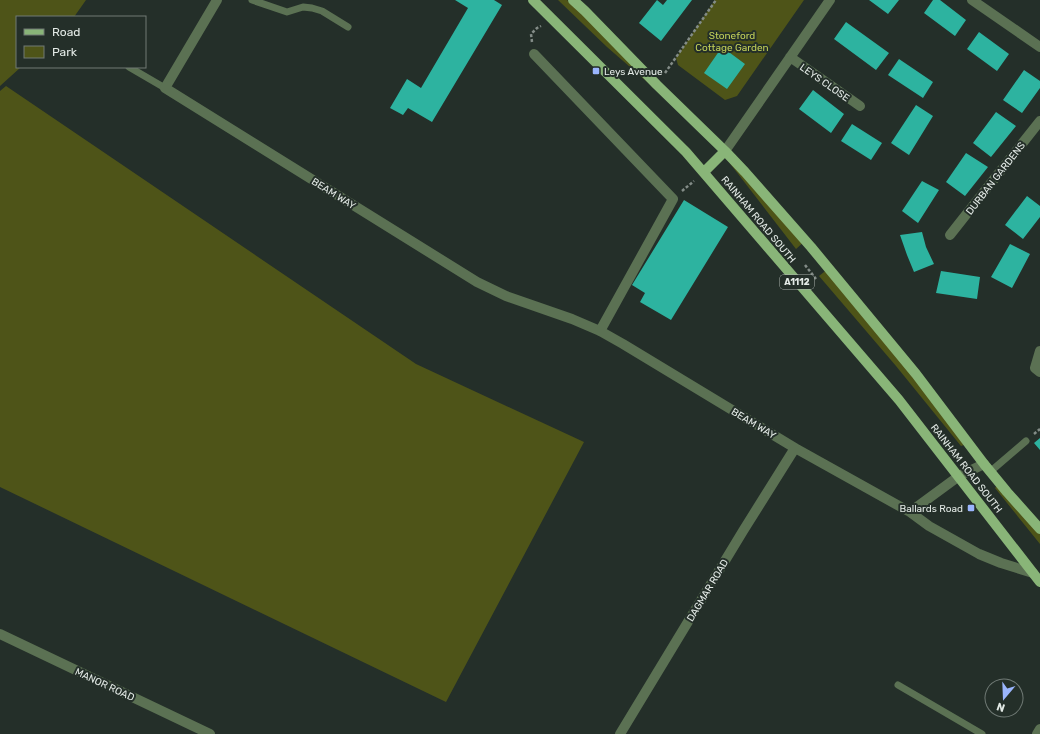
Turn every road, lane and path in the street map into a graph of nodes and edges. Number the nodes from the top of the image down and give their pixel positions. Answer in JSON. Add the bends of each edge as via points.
{"nodes":[{"id":1,"x":218,"y":0,"type":"edge"},
{"id":2,"x":252,"y":0,"type":"edge"},
{"id":3,"x":533,"y":0,"type":"edge"},
{"id":4,"x":573,"y":0,"type":"edge"},
{"id":5,"x":716,"y":0,"type":"edge"},
{"id":6,"x":830,"y":0,"type":"edge"},
{"id":7,"x":972,"y":0,"type":"edge"},
{"id":8,"x":553,"y":20,"type":"junction"},
{"id":9,"x":348,"y":27,"type":"dead end"},
{"id":10,"x":1040,"y":47,"type":"edge"},
{"id":11,"x":534,"y":54,"type":"joint"},
{"id":12,"x":790,"y":57,"type":"junction"},
{"id":13,"x":131,"y":68,"type":"edge"},
{"id":14,"x":657,"y":85,"type":"junction"},
{"id":15,"x":166,"y":88,"type":"junction"},
{"id":16,"x":860,"y":106,"type":"dead end"},
{"id":17,"x":1040,"y":121,"type":"edge"},
{"id":18,"x":725,"y":151,"type":"junction"},
{"id":19,"x":704,"y":172,"type":"junction"},
{"id":20,"x":673,"y":199,"type":"junction"},
{"id":21,"x":950,"y":235,"type":"dead end"},
{"id":22,"x":805,"y":265,"type":"dead end"},
{"id":23,"x":816,"y":279,"type":"dead end"},
{"id":24,"x":600,"y":331,"type":"junction"},
{"id":25,"x":1040,"y":352,"type":"edge"},
{"id":26,"x":1040,"y":372,"type":"edge"},
{"id":27,"x":1026,"y":441,"type":"dead end"},
{"id":28,"x":795,"y":448,"type":"junction"},
{"id":29,"x":987,"y":468,"type":"junction"},
{"id":30,"x":959,"y":476,"type":"junction"},
{"id":31,"x":910,"y":512,"type":"junction"},
{"id":32,"x":1040,"y":529,"type":"edge"},
{"id":33,"x":1032,"y":573,"type":"junction"},
{"id":34,"x":1040,"y":582,"type":"edge"},
{"id":35,"x":0,"y":634,"type":"edge"},
{"id":36,"x":898,"y":685,"type":"dead end"},
{"id":37,"x":1040,"y":729,"type":"edge"},
{"id":38,"x":210,"y":734,"type":"edge"},
{"id":39,"x":620,"y":734,"type":"edge"},
{"id":40,"x":982,"y":734,"type":"edge"},
{"id":41,"x":1037,"y":734,"type":"edge"}],
"edges":[{"from":1,"to":15,"type":"street"},
{"from":2,"to":9,"type":"lane","via":[[287,12],[312,8],[322,11]]},
{"from":3,"to":8,"type":"main road","name":"RAINHAM ROAD SOUTH","number":"A1112"},
{"from":4,"to":14,"type":"main road","name":"RAINHAM ROAD SOUTH"},
{"from":5,"to":14,"type":"path"},
{"from":6,"to":12,"type":"street"},
{"from":7,"to":10,"type":"street"},
{"from":8,"to":11,"type":"path","via":[[531,34]]},
{"from":8,"to":19,"type":"main road","name":"RAINHAM ROAD SOUTH","number":"A1112"},
{"from":11,"to":20,"type":"street"},
{"from":12,"to":16,"type":"street","name":"LEYS CLOSE"},
{"from":12,"to":18,"type":"street"},
{"from":13,"to":15,"type":"lane"},
{"from":14,"to":18,"type":"main road","name":"RAINHAM ROAD SOUTH"},
{"from":15,"to":24,"type":"street","name":"BEAM WAY","via":[[478,282],[506,296]]},
{"from":17,"to":21,"type":"street","name":"DURBAN GARDENS"},
{"from":18,"to":19,"type":"main road"},
{"from":18,"to":29,"type":"main road","name":"RAINHAM ROAD SOUTH","via":[[882,331]]},
{"from":19,"to":20,"type":"path"},
{"from":19,"to":30,"type":"main road","name":"RAINHAM ROAD SOUTH","number":"A1112","via":[[899,400]]},
{"from":20,"to":24,"type":"street"},
{"from":22,"to":23,"type":"path"},
{"from":24,"to":28,"type":"street","name":"BEAM WAY"},
{"from":25,"to":26,"type":"street","via":[[1035,368]]},
{"from":27,"to":29,"type":"lane"},
{"from":28,"to":31,"type":"street","name":"BEAM WAY"},
{"from":28,"to":39,"type":"street","name":"DAGMAR ROAD"},
{"from":29,"to":30,"type":"street"},
{"from":29,"to":32,"type":"main road","name":"RAINHAM ROAD SOUTH"},
{"from":30,"to":31,"type":"street"},
{"from":30,"to":33,"type":"main road","name":"RAINHAM ROAD SOUTH","number":"A1112"},
{"from":31,"to":33,"type":"street","name":"BEAM WAY","via":[[929,526],[979,554]]},
{"from":33,"to":34,"type":"main road","name":"RAINHAM ROAD SOUTH","number":"A1112"},
{"from":35,"to":38,"type":"street","name":"MANOR ROAD"},
{"from":36,"to":40,"type":"lane"},
{"from":37,"to":41,"type":"street"}]}
